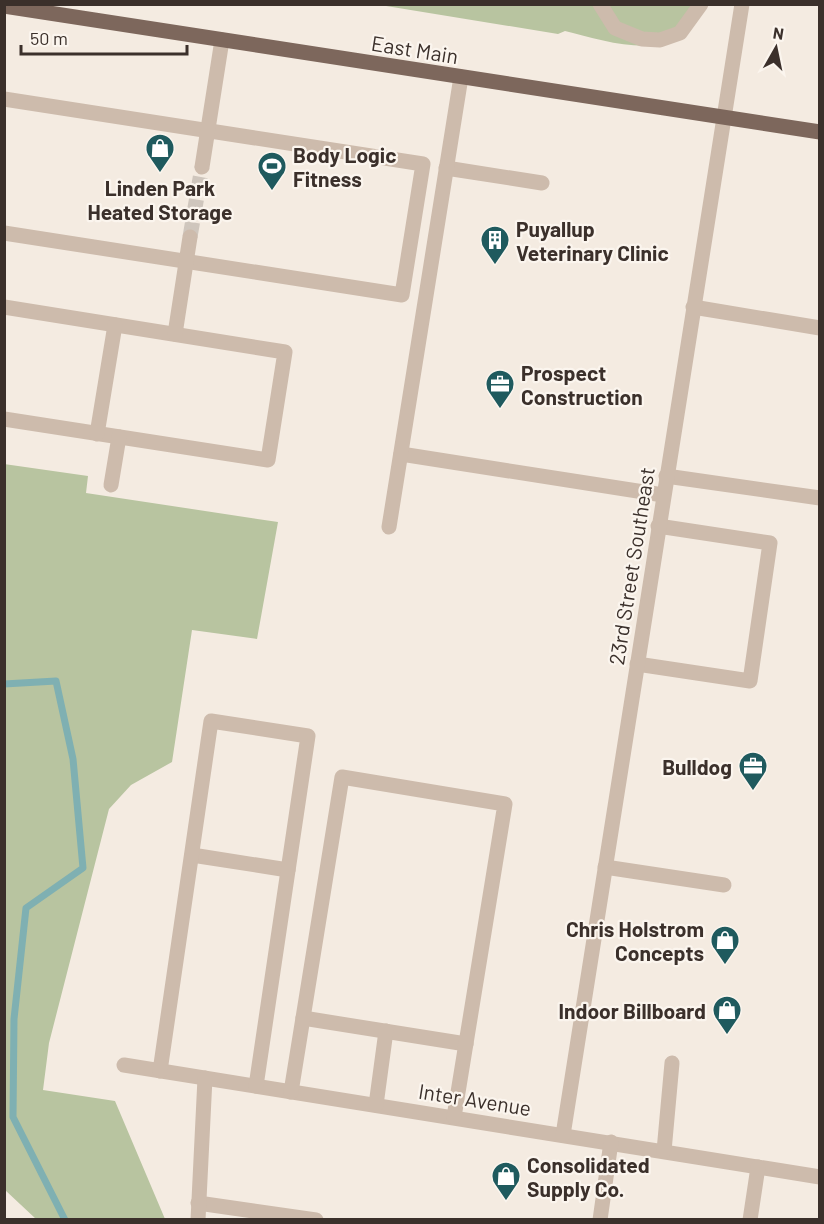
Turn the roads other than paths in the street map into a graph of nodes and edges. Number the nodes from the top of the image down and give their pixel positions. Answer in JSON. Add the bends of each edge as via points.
{"nodes":[{"id":1,"x":600,"y":4,"type":"edge"},
{"id":2,"x":701,"y":4,"type":"edge"},
{"id":3,"x":742,"y":4,"type":"edge"},
{"id":4,"x":4,"y":6,"type":"edge"},
{"id":5,"x":222,"y":40,"type":"junction"},
{"id":6,"x":461,"y":77,"type":"junction"},
{"id":7,"x":4,"y":99,"type":"edge"},
{"id":8,"x":722,"y":118,"type":"junction"},
{"id":9,"x":207,"y":131,"type":"junction"},
{"id":10,"x":819,"y":132,"type":"edge"},
{"id":11,"x":202,"y":166,"type":"tunnel mouth"},
{"id":12,"x":446,"y":168,"type":"junction"},
{"id":13,"x":542,"y":183,"type":"dead end"},
{"id":14,"x":4,"y":233,"type":"edge"},
{"id":15,"x":190,"y":237,"type":"tunnel mouth"},
{"id":16,"x":186,"y":261,"type":"junction"},
{"id":17,"x":4,"y":307,"type":"edge"},
{"id":18,"x":693,"y":308,"type":"junction"},
{"id":19,"x":115,"y":324,"type":"junction"},
{"id":20,"x":819,"y":327,"type":"edge"},
{"id":21,"x":174,"y":334,"type":"junction"},
{"id":22,"x":4,"y":419,"type":"edge"},
{"id":23,"x":98,"y":434,"type":"junction"},
{"id":24,"x":119,"y":437,"type":"junction"},
{"id":25,"x":401,"y":454,"type":"junction"},
{"id":26,"x":666,"y":476,"type":"junction"},
{"id":27,"x":111,"y":486,"type":"dead end"},
{"id":28,"x":663,"y":495,"type":"junction"},
{"id":29,"x":819,"y":498,"type":"edge"},
{"id":30,"x":658,"y":526,"type":"junction"},
{"id":31,"x":390,"y":527,"type":"dead end"},
{"id":32,"x":637,"y":664,"type":"junction"},
{"id":33,"x":192,"y":855,"type":"junction"},
{"id":34,"x":605,"y":867,"type":"junction"},
{"id":35,"x":288,"y":870,"type":"junction"},
{"id":36,"x":724,"y":885,"type":"dead end"},
{"id":37,"x":303,"y":1018,"type":"junction"},
{"id":38,"x":387,"y":1031,"type":"junction"},
{"id":39,"x":466,"y":1044,"type":"junction"},
{"id":40,"x":672,"y":1064,"type":"dead end"},
{"id":41,"x":124,"y":1065,"type":"dead end"},
{"id":42,"x":160,"y":1071,"type":"junction"},
{"id":43,"x":206,"y":1078,"type":"junction"},
{"id":44,"x":256,"y":1086,"type":"junction"},
{"id":45,"x":291,"y":1092,"type":"junction"},
{"id":46,"x":376,"y":1105,"type":"junction"},
{"id":47,"x":454,"y":1117,"type":"junction"},
{"id":48,"x":563,"y":1134,"type":"junction"},
{"id":49,"x":611,"y":1142,"type":"junction"},
{"id":50,"x":664,"y":1151,"type":"junction"},
{"id":51,"x":758,"y":1167,"type":"junction"},
{"id":52,"x":819,"y":1177,"type":"edge"},
{"id":53,"x":198,"y":1203,"type":"junction"},
{"id":54,"x":198,"y":1220,"type":"edge"},
{"id":55,"x":316,"y":1220,"type":"edge"},
{"id":56,"x":600,"y":1220,"type":"edge"},
{"id":57,"x":750,"y":1220,"type":"edge"}],
"edges":[{"from":1,"to":2,"type":"street","via":[[615,28],[642,39],[660,40],[680,33]]},
{"from":3,"to":8,"type":"street","name":"23rd Street Southeast"},
{"from":4,"to":5,"type":"main road","name":"East Main"},
{"from":5,"to":6,"type":"main road","name":"East Main"},
{"from":5,"to":9,"type":"street"},
{"from":6,"to":8,"type":"main road","name":"East Main"},
{"from":6,"to":12,"type":"street"},
{"from":7,"to":9,"type":"street"},
{"from":8,"to":10,"type":"main road","name":"East Main"},
{"from":8,"to":18,"type":"street","name":"23rd Street Southeast"},
{"from":9,"to":11,"type":"street"},
{"from":9,"to":16,"type":"street","via":[[423,164],[411,241],[402,295]]},
{"from":12,"to":13,"type":"street"},
{"from":12,"to":25,"type":"street"},
{"from":14,"to":16,"type":"street"},
{"from":15,"to":16,"type":"street"},
{"from":16,"to":21,"type":"street"},
{"from":17,"to":19,"type":"street"},
{"from":18,"to":20,"type":"street"},
{"from":18,"to":26,"type":"street","name":"23rd Street Southeast"},
{"from":19,"to":21,"type":"street"},
{"from":19,"to":23,"type":"street"},
{"from":21,"to":24,"type":"street","via":[[285,351],[268,460]]},
{"from":22,"to":23,"type":"street"},
{"from":23,"to":24,"type":"street"},
{"from":24,"to":27,"type":"street"},
{"from":25,"to":28,"type":"street"},
{"from":25,"to":31,"type":"street"},
{"from":26,"to":28,"type":"street","name":"23rd Street Southeast"},
{"from":26,"to":29,"type":"street"},
{"from":28,"to":30,"type":"street","name":"23rd Street Southeast"},
{"from":30,"to":32,"type":"street","name":"23rd Street Southeast"},
{"from":30,"to":32,"type":"street","via":[[770,543],[750,681]]},
{"from":32,"to":34,"type":"street","name":"23rd Street Southeast"},
{"from":33,"to":35,"type":"street"},
{"from":33,"to":35,"type":"street","via":[[212,722],[308,736]]},
{"from":33,"to":42,"type":"street"},
{"from":34,"to":36,"type":"street"},
{"from":34,"to":48,"type":"street","name":"23rd Street Southeast"},
{"from":35,"to":44,"type":"street"},
{"from":37,"to":38,"type":"street"},
{"from":37,"to":39,"type":"street","via":[[342,777],[505,804]]},
{"from":37,"to":45,"type":"street"},
{"from":38,"to":39,"type":"street"},
{"from":38,"to":46,"type":"street"},
{"from":39,"to":47,"type":"street"},
{"from":40,"to":50,"type":"street"},
{"from":41,"to":42,"type":"street","name":"Inter Avenue"},
{"from":42,"to":43,"type":"street","name":"Inter Avenue"},
{"from":43,"to":44,"type":"street","name":"Inter Avenue"},
{"from":43,"to":53,"type":"street"},
{"from":44,"to":45,"type":"street","name":"Inter Avenue"},
{"from":45,"to":46,"type":"street","name":"Inter Avenue"},
{"from":46,"to":47,"type":"street","name":"Inter Avenue"},
{"from":47,"to":48,"type":"street","name":"Inter Avenue"},
{"from":48,"to":49,"type":"street","name":"Inter Avenue"},
{"from":49,"to":50,"type":"street","name":"Inter Avenue"},
{"from":49,"to":56,"type":"street"},
{"from":50,"to":51,"type":"street","name":"Inter Avenue"},
{"from":51,"to":52,"type":"street","name":"Inter Avenue"},
{"from":51,"to":57,"type":"street"},
{"from":53,"to":54,"type":"street"},
{"from":53,"to":55,"type":"street"}]}
